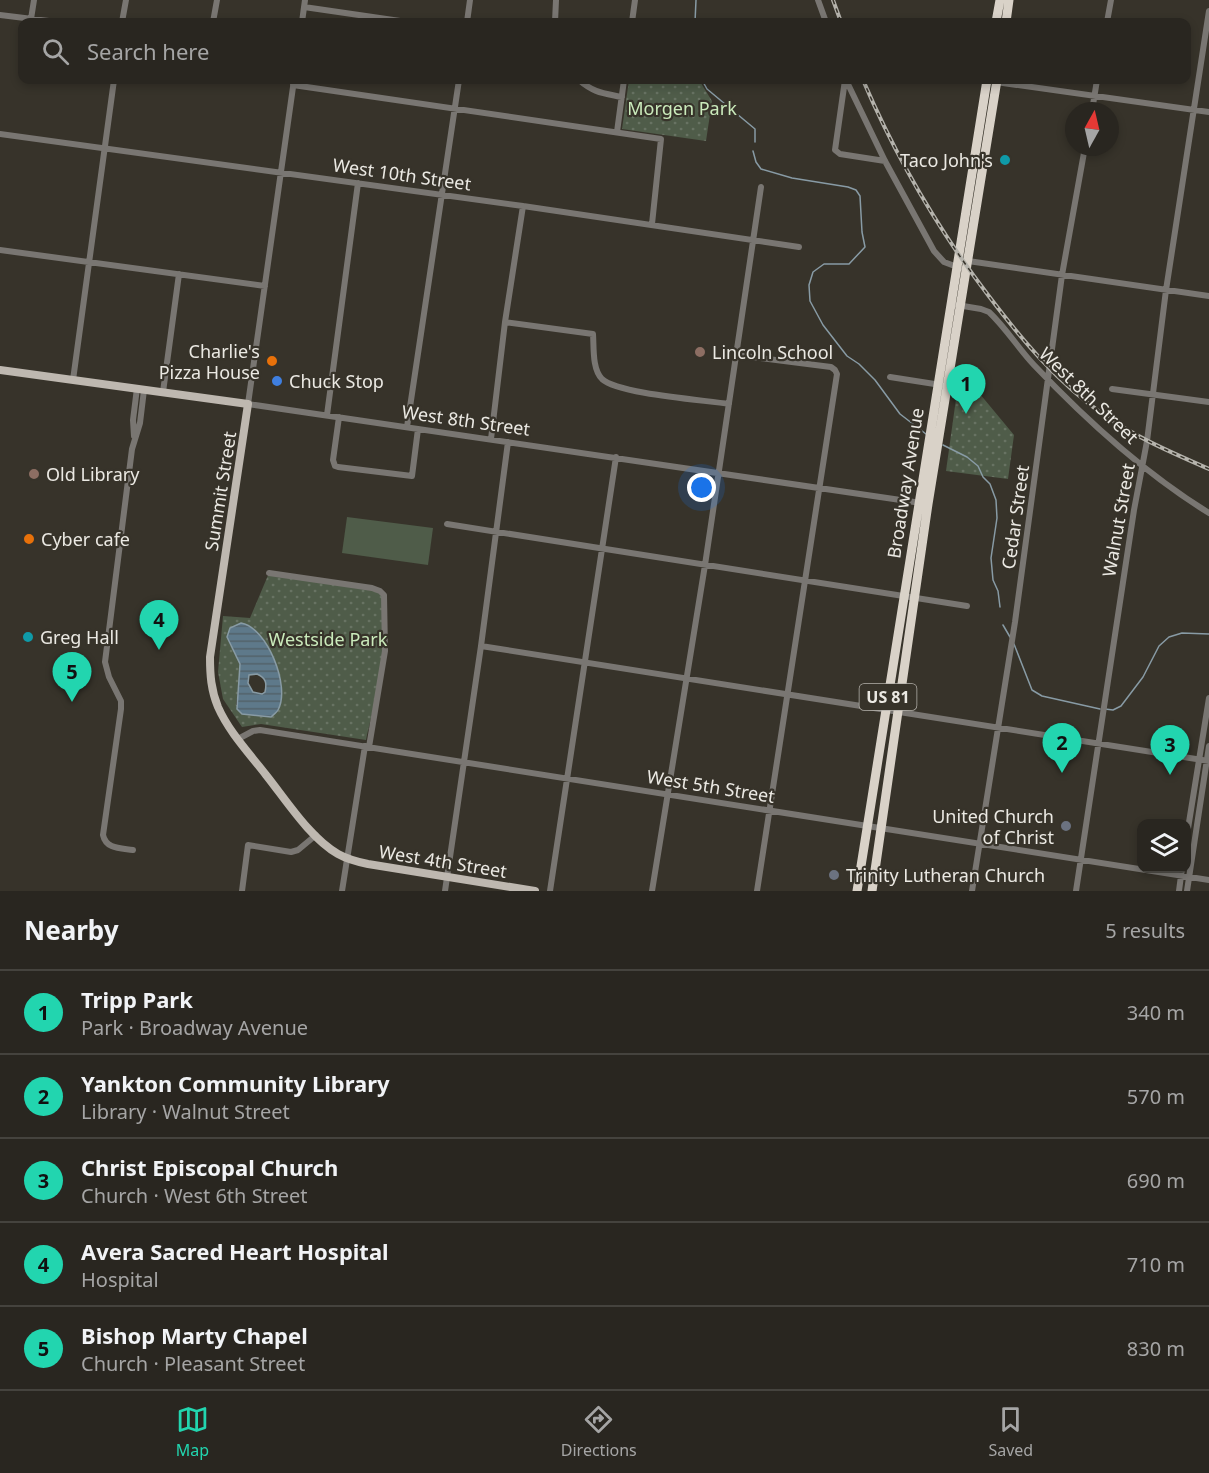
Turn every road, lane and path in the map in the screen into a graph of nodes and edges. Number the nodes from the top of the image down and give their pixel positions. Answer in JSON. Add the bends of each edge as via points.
{"nodes":[{"id":1,"x":34,"y":0,"type":"edge"},
{"id":2,"x":126,"y":0,"type":"edge"},
{"id":3,"x":217,"y":0,"type":"edge"},
{"id":4,"x":470,"y":0,"type":"edge"},
{"id":5,"x":556,"y":0,"type":"edge"},
{"id":6,"x":635,"y":0,"type":"edge"},
{"id":7,"x":819,"y":0,"type":"edge"},
{"id":8,"x":1000,"y":0,"type":"edge"},
{"id":9,"x":1009,"y":0,"type":"edge"},
{"id":10,"x":1111,"y":0,"type":"edge"},
{"id":11,"x":304,"y":4,"type":"edge"},
{"id":12,"x":1209,"y":11,"type":"edge"},
{"id":13,"x":0,"y":15,"type":"edge"},
{"id":14,"x":23,"y":18,"type":"edge"},
{"id":15,"x":31,"y":18,"type":"edge"},
{"id":16,"x":123,"y":18,"type":"edge"},
{"id":17,"x":214,"y":18,"type":"edge"},
{"id":18,"x":384,"y":18,"type":"edge"},
{"id":19,"x":468,"y":18,"type":"edge"},
{"id":20,"x":555,"y":18,"type":"edge"},
{"id":21,"x":633,"y":18,"type":"edge"},
{"id":22,"x":825,"y":18,"type":"edge"},
{"id":23,"x":997,"y":18,"type":"edge"},
{"id":24,"x":1007,"y":18,"type":"edge"},
{"id":25,"x":1108,"y":18,"type":"edge"},
{"id":26,"x":113,"y":84,"type":"edge"},
{"id":27,"x":294,"y":84,"type":"edge"},
{"id":28,"x":306,"y":84,"type":"edge"},
{"id":29,"x":458,"y":84,"type":"edge"},
{"id":30,"x":584,"y":84,"type":"edge"},
{"id":31,"x":624,"y":84,"type":"edge"},
{"id":32,"x":845,"y":84,"type":"edge"},
{"id":33,"x":848,"y":84,"type":"edge"},
{"id":34,"x":992,"y":84,"type":"edge"},
{"id":35,"x":1022,"y":84,"type":"edge"},
{"id":36,"x":1096,"y":84,"type":"edge"},
{"id":37,"x":1095,"y":94,"type":"junction"},
{"id":38,"x":622,"y":98,"type":"junction"},
{"id":39,"x":1094,"y":102,"type":"edge"},
{"id":40,"x":455,"y":109,"type":"junction"},
{"id":41,"x":1195,"y":110,"type":"junction"},
{"id":42,"x":1209,"y":112,"type":"edge"},
{"id":43,"x":617,"y":132,"type":"junction"},
{"id":44,"x":0,"y":134,"type":"edge"},
{"id":45,"x":105,"y":148,"type":"junction"},
{"id":46,"x":1083,"y":156,"type":"edge"},
{"id":47,"x":885,"y":161,"type":"junction"},
{"id":48,"x":281,"y":174,"type":"junction"},
{"id":49,"x":358,"y":183,"type":"junction"},
{"id":50,"x":761,"y":187,"type":"dead end"},
{"id":51,"x":441,"y":194,"type":"junction"},
{"id":52,"x":523,"y":206,"type":"junction"},
{"id":53,"x":652,"y":224,"type":"junction"},
{"id":54,"x":753,"y":239,"type":"junction"},
{"id":55,"x":799,"y":247,"type":"dead end"},
{"id":56,"x":1,"y":250,"type":"edge"},
{"id":57,"x":0,"y":258,"type":"edge"},
{"id":58,"x":90,"y":262,"type":"junction"},
{"id":59,"x":964,"y":266,"type":"junction"},
{"id":60,"x":179,"y":274,"type":"junction"},
{"id":61,"x":1062,"y":275,"type":"junction"},
{"id":62,"x":265,"y":286,"type":"junction"},
{"id":63,"x":1166,"y":290,"type":"junction"},
{"id":64,"x":1209,"y":296,"type":"edge"},
{"id":65,"x":956,"y":305,"type":"junction"},
{"id":66,"x":505,"y":322,"type":"junction"},
{"id":67,"x":737,"y":355,"type":"junction"},
{"id":68,"x":0,"y":370,"type":"edge"},
{"id":69,"x":890,"y":377,"type":"dead end"},
{"id":70,"x":73,"y":380,"type":"junction"},
{"id":71,"x":1048,"y":380,"type":"junction"},
{"id":72,"x":943,"y":386,"type":"junction"},
{"id":73,"x":141,"y":389,"type":"junction"},
{"id":74,"x":1112,"y":389,"type":"dead end"},
{"id":75,"x":163,"y":393,"type":"junction"},
{"id":76,"x":1153,"y":395,"type":"junction"},
{"id":77,"x":1209,"y":402,"type":"edge"},
{"id":78,"x":248,"y":404,"type":"junction"},
{"id":79,"x":729,"y":404,"type":"junction"},
{"id":80,"x":327,"y":415,"type":"junction"},
{"id":81,"x":339,"y":417,"type":"junction"},
{"id":82,"x":407,"y":427,"type":"junction"},
{"id":83,"x":418,"y":429,"type":"junction"},
{"id":84,"x":490,"y":439,"type":"junction"},
{"id":85,"x":508,"y":442,"type":"junction"},
{"id":86,"x":616,"y":457,"type":"junction"},
{"id":87,"x":1142,"y":465,"type":"junction"},
{"id":88,"x":718,"y":473,"type":"junction"},
{"id":89,"x":819,"y":488,"type":"junction"},
{"id":90,"x":923,"y":504,"type":"junction"},
{"id":91,"x":1209,"y":513,"type":"edge"},
{"id":92,"x":447,"y":524,"type":"dead end"},
{"id":93,"x":496,"y":531,"type":"junction"},
{"id":94,"x":603,"y":549,"type":"junction"},
{"id":95,"x":705,"y":565,"type":"junction"},
{"id":96,"x":269,"y":573,"type":"dead end"},
{"id":97,"x":805,"y":581,"type":"junction"},
{"id":98,"x":909,"y":597,"type":"junction"},
{"id":99,"x":967,"y":606,"type":"dead end"},
{"id":100,"x":481,"y":646,"type":"junction"},
{"id":101,"x":585,"y":662,"type":"junction"},
{"id":102,"x":687,"y":679,"type":"junction"},
{"id":103,"x":788,"y":694,"type":"junction"},
{"id":104,"x":1209,"y":698,"type":"edge"},
{"id":105,"x":886,"y":710,"type":"junction"},
{"id":106,"x":897,"y":712,"type":"junction"},
{"id":107,"x":998,"y":728,"type":"junction"},
{"id":108,"x":238,"y":739,"type":"junction"},
{"id":109,"x":1100,"y":744,"type":"junction"},
{"id":110,"x":1209,"y":746,"type":"edge"},
{"id":111,"x":367,"y":747,"type":"junction"},
{"id":112,"x":1205,"y":761,"type":"edge"},
{"id":113,"x":464,"y":762,"type":"junction"},
{"id":114,"x":567,"y":778,"type":"junction"},
{"id":115,"x":669,"y":794,"type":"junction"},
{"id":116,"x":770,"y":810,"type":"junction"},
{"id":117,"x":1191,"y":820,"type":"edge"},
{"id":118,"x":868,"y":826,"type":"junction"},
{"id":119,"x":882,"y":828,"type":"junction"},
{"id":120,"x":316,"y":835,"type":"junction"},
{"id":121,"x":979,"y":844,"type":"junction"},
{"id":122,"x":133,"y":850,"type":"dead end"},
{"id":123,"x":347,"y":858,"type":"junction"},
{"id":124,"x":1081,"y":860,"type":"junction"},
{"id":125,"x":1137,"y":867,"type":"edge"},
{"id":126,"x":1182,"y":873,"type":"edge"},
{"id":127,"x":1184,"y":873,"type":"edge"},
{"id":128,"x":447,"y":877,"type":"junction"},
{"id":129,"x":1190,"y":877,"type":"junction"},
{"id":130,"x":1209,"y":880,"type":"edge"},
{"id":131,"x":242,"y":891,"type":"edge"},
{"id":132,"x":342,"y":891,"type":"edge"},
{"id":133,"x":445,"y":891,"type":"edge"},
{"id":134,"x":535,"y":891,"type":"edge"},
{"id":135,"x":550,"y":891,"type":"edge"},
{"id":136,"x":652,"y":891,"type":"edge"},
{"id":137,"x":757,"y":891,"type":"edge"},
{"id":138,"x":857,"y":891,"type":"edge"},
{"id":139,"x":873,"y":891,"type":"edge"},
{"id":140,"x":972,"y":891,"type":"edge"},
{"id":141,"x":1076,"y":891,"type":"edge"},
{"id":142,"x":1179,"y":891,"type":"edge"},
{"id":143,"x":1187,"y":891,"type":"edge"}],
"edges":[{"from":1,"to":15,"type":"street"},
{"from":2,"to":16,"type":"street"},
{"from":3,"to":17,"type":"street"},
{"from":4,"to":19,"type":"street"},
{"from":5,"to":20,"type":"street"},
{"from":6,"to":21,"type":"street"},
{"from":7,"to":22,"type":"street"},
{"from":8,"to":23,"type":"highway"},
{"from":9,"to":24,"type":"highway"},
{"from":10,"to":25,"type":"street"},
{"from":11,"to":18,"type":"street"},
{"from":12,"to":41,"type":"street","name":"Walnut Street"},
{"from":13,"to":14,"type":"street"},
{"from":26,"to":45,"type":"street"},
{"from":27,"to":48,"type":"street","name":"Summit Street"},
{"from":28,"to":40,"type":"street"},
{"from":29,"to":40,"type":"street"},
{"from":30,"to":38,"type":"street","via":[[602,94]]},
{"from":31,"to":38,"type":"street"},
{"from":32,"to":47,"type":"street","via":[[835,150]]},
{"from":33,"to":47,"type":"street"},
{"from":34,"to":59,"type":"highway","name":"Broadway Avenue","number":"US 81"},
{"from":35,"to":37,"type":"street"},
{"from":36,"to":37,"type":"street"},
{"from":37,"to":39,"type":"street"},
{"from":37,"to":41,"type":"street"},
{"from":38,"to":43,"type":"street"},
{"from":40,"to":43,"type":"street"},
{"from":40,"to":51,"type":"street"},
{"from":41,"to":42,"type":"street"},
{"from":41,"to":63,"type":"street","name":"Walnut Street"},
{"from":43,"to":53,"type":"street","via":[[661,139]]},
{"from":44,"to":45,"type":"street","name":"West 10th Street"},
{"from":45,"to":48,"type":"street","name":"West 10th Street"},
{"from":45,"to":58,"type":"street"},
{"from":46,"to":61,"type":"street","name":"Cedar Street"},
{"from":47,"to":59,"type":"street","via":[[934,250],[944,262]]},
{"from":48,"to":49,"type":"street","name":"West 10th Street"},
{"from":48,"to":62,"type":"street","name":"Summit Street"},
{"from":49,"to":51,"type":"street","name":"West 10th Street"},
{"from":49,"to":80,"type":"street"},
{"from":50,"to":54,"type":"street"},
{"from":51,"to":52,"type":"street","name":"West 10th Street"},
{"from":51,"to":82,"type":"street"},
{"from":52,"to":53,"type":"street","name":"West 10th Street"},
{"from":52,"to":66,"type":"street"},
{"from":53,"to":54,"type":"street","name":"West 10th Street"},
{"from":54,"to":55,"type":"street","name":"West 10th Street"},
{"from":54,"to":67,"type":"street"},
{"from":56,"to":57,"type":"street"},
{"from":56,"to":58,"type":"street"},
{"from":58,"to":60,"type":"street"},
{"from":58,"to":70,"type":"street"},
{"from":59,"to":61,"type":"street"},
{"from":59,"to":65,"type":"highway","name":"Broadway Avenue","number":"US 81"},
{"from":60,"to":62,"type":"street"},
{"from":60,"to":75,"type":"street"},
{"from":61,"to":63,"type":"street"},
{"from":61,"to":71,"type":"street","name":"Cedar Street"},
{"from":62,"to":78,"type":"street","name":"Summit Street"},
{"from":63,"to":64,"type":"street"},
{"from":63,"to":76,"type":"street","name":"Walnut Street"},
{"from":65,"to":71,"type":"street","name":"West 8th Street","via":[[989,312]]},
{"from":65,"to":72,"type":"highway","name":"Broadway Avenue","number":"US 81"},
{"from":66,"to":79,"type":"street","via":[[593,334],[596,365],[600,377],[608,383]]},
{"from":66,"to":84,"type":"street"},
{"from":67,"to":79,"type":"street"},
{"from":67,"to":89,"type":"street","via":[[835,370]]},
{"from":68,"to":70,"type":"main road","name":"West 8th Street"},
{"from":69,"to":72,"type":"street"},
{"from":70,"to":73,"type":"main road","name":"West 8th Street"},
{"from":71,"to":87,"type":"street","name":"West 8th Street","via":[[1115,445]]},
{"from":71,"to":107,"type":"street","name":"Cedar Street"},
{"from":72,"to":90,"type":"highway","name":"Broadway Avenue","number":"US 81"},
{"from":73,"to":75,"type":"main road","name":"West 8th Street"},
{"from":73,"to":122,"type":"street","via":[[140,423],[134,439],[105,662],[121,709],[103,835],[109,846]]},
{"from":74,"to":76,"type":"street"},
{"from":75,"to":78,"type":"main road","name":"West 8th Street"},
{"from":76,"to":77,"type":"street"},
{"from":76,"to":87,"type":"street","name":"Walnut Street"},
{"from":78,"to":80,"type":"street","name":"West 8th Street"},
{"from":78,"to":108,"type":"main road","name":"Summit Street","via":[[210,657],[210,681],[217,705]]},
{"from":79,"to":88,"type":"street"},
{"from":80,"to":81,"type":"street","name":"West 8th Street"},
{"from":81,"to":82,"type":"street","name":"West 8th Street"},
{"from":81,"to":83,"type":"street","via":[[335,466],[412,476]]},
{"from":82,"to":83,"type":"street","name":"West 8th Street"},
{"from":83,"to":84,"type":"street","name":"West 8th Street"},
{"from":84,"to":85,"type":"street","name":"West 8th Street"},
{"from":85,"to":86,"type":"street","name":"West 8th Street"},
{"from":85,"to":93,"type":"street"},
{"from":86,"to":88,"type":"street","name":"West 8th Street"},
{"from":86,"to":94,"type":"street"},
{"from":87,"to":91,"type":"street","name":"West 8th Street"},
{"from":87,"to":109,"type":"street","name":"Walnut Street"},
{"from":88,"to":89,"type":"street","name":"West 8th Street"},
{"from":88,"to":95,"type":"street"},
{"from":89,"to":90,"type":"street","name":"West 8th Street"},
{"from":89,"to":97,"type":"street"},
{"from":90,"to":98,"type":"highway","name":"Broadway Avenue","number":"US 81"},
{"from":92,"to":93,"type":"street"},
{"from":93,"to":94,"type":"street"},
{"from":93,"to":100,"type":"street"},
{"from":94,"to":95,"type":"street"},
{"from":94,"to":101,"type":"street"},
{"from":95,"to":97,"type":"street"},
{"from":95,"to":102,"type":"street"},
{"from":96,"to":111,"type":"street","via":[[372,588],[384,595],[385,651]]},
{"from":97,"to":98,"type":"street"},
{"from":97,"to":103,"type":"street"},
{"from":98,"to":99,"type":"street"},
{"from":98,"to":105,"type":"highway","name":"Broadway Avenue","number":"US 81"},
{"from":98,"to":106,"type":"highway","name":"Broadway Avenue","number":"US 81"},
{"from":100,"to":101,"type":"street"},
{"from":100,"to":113,"type":"street"},
{"from":101,"to":102,"type":"street"},
{"from":101,"to":114,"type":"street"},
{"from":102,"to":103,"type":"street"},
{"from":102,"to":115,"type":"street"},
{"from":103,"to":105,"type":"street"},
{"from":103,"to":116,"type":"street"},
{"from":104,"to":112,"type":"street"},
{"from":105,"to":106,"type":"street"},
{"from":105,"to":118,"type":"highway","name":"Broadway Avenue","number":"US 81"},
{"from":106,"to":107,"type":"street"},
{"from":106,"to":119,"type":"highway","name":"Broadway Avenue","number":"US 81"},
{"from":107,"to":109,"type":"street"},
{"from":107,"to":121,"type":"street","name":"Cedar Street"},
{"from":108,"to":111,"type":"street","name":"West 5th Street","via":[[260,730]]},
{"from":108,"to":120,"type":"main road","name":"Summit Street"},
{"from":109,"to":112,"type":"street"},
{"from":109,"to":124,"type":"street","name":"Walnut Street"},
{"from":110,"to":112,"type":"street"},
{"from":111,"to":113,"type":"street","name":"West 5th Street"},
{"from":111,"to":123,"type":"street"},
{"from":112,"to":117,"type":"street"},
{"from":112,"to":129,"type":"street"},
{"from":113,"to":114,"type":"street","name":"West 5th Street"},
{"from":113,"to":128,"type":"street"},
{"from":114,"to":115,"type":"street","name":"West 5th Street"},
{"from":114,"to":135,"type":"street"},
{"from":115,"to":116,"type":"street","name":"West 5th Street"},
{"from":115,"to":136,"type":"street"},
{"from":116,"to":118,"type":"street","name":"West 5th Street"},
{"from":116,"to":137,"type":"street"},
{"from":118,"to":119,"type":"street","name":"West 5th Street"},
{"from":118,"to":138,"type":"highway","name":"Broadway Avenue","number":"US 81"},
{"from":119,"to":121,"type":"street","name":"West 5th Street"},
{"from":119,"to":139,"type":"highway","name":"Broadway Avenue","number":"US 81"},
{"from":120,"to":123,"type":"main road","name":"Summit Street"},
{"from":120,"to":131,"type":"street","via":[[291,852],[248,844]]},
{"from":121,"to":124,"type":"street","name":"West 5th Street"},
{"from":121,"to":140,"type":"street","name":"Cedar Street"},
{"from":123,"to":128,"type":"main road","name":"West 4th Street"},
{"from":123,"to":132,"type":"street"},
{"from":124,"to":125,"type":"street","name":"West 5th Street"},
{"from":124,"to":141,"type":"street","name":"Walnut Street"},
{"from":126,"to":142,"type":"street"},
{"from":127,"to":129,"type":"street","name":"West 5th Street"},
{"from":128,"to":133,"type":"street"},
{"from":128,"to":134,"type":"main road","name":"West 4th Street"},
{"from":129,"to":130,"type":"street","name":"West 5th Street"},
{"from":129,"to":143,"type":"street"}]}
